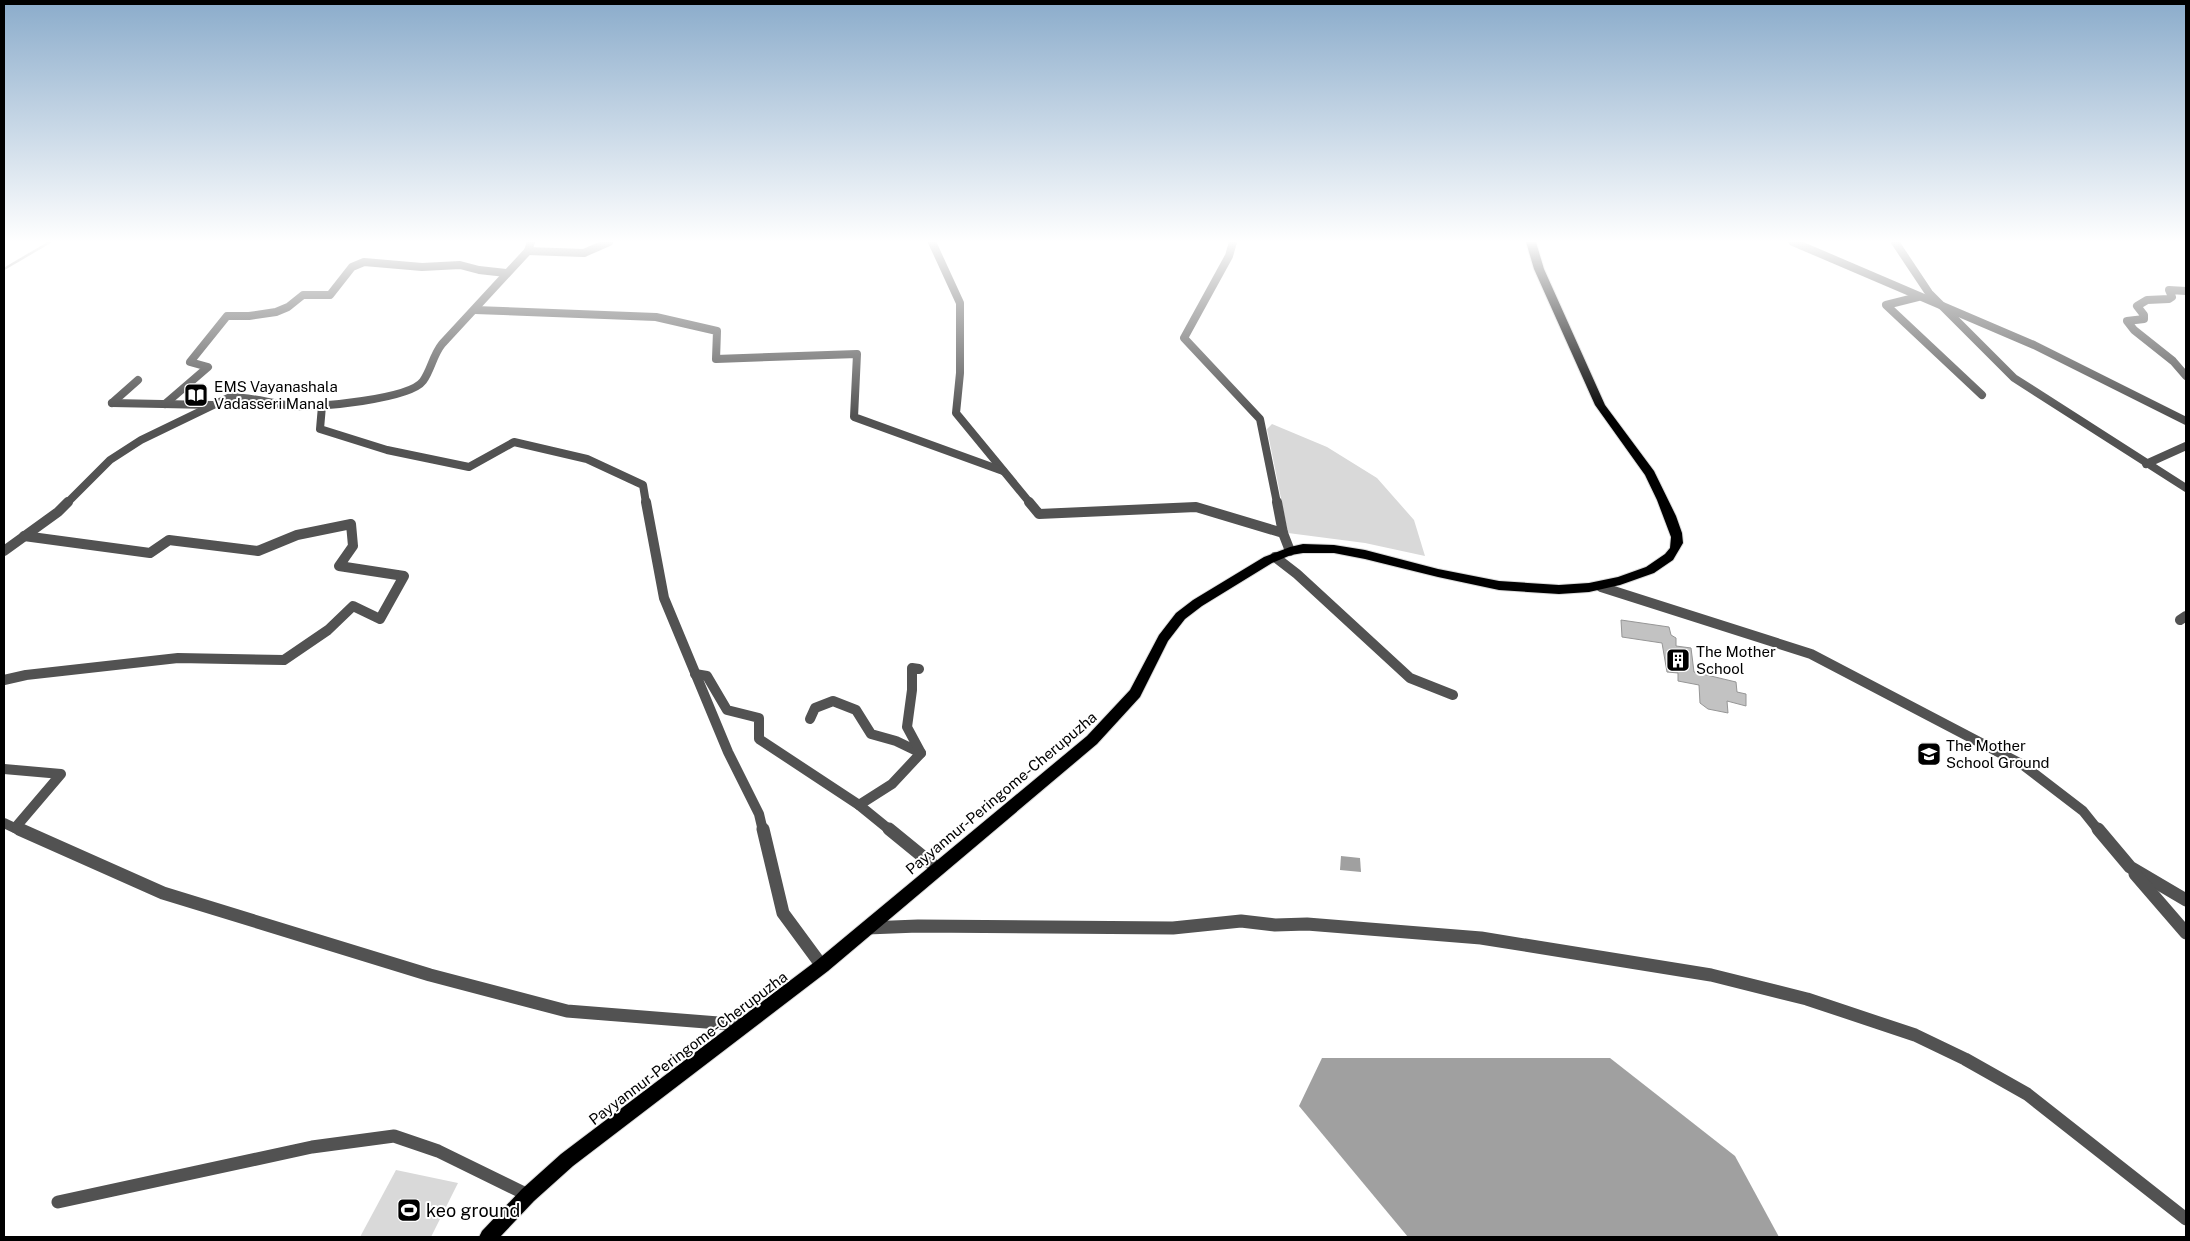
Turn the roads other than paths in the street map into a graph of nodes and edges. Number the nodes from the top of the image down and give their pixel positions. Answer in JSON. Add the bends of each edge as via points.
{"nodes":[{"id":1,"x":297,"y":300,"type":"edge"},
{"id":2,"x":483,"y":300,"type":"edge"},
{"id":3,"x":959,"y":300,"type":"edge"},
{"id":4,"x":1205,"y":300,"type":"edge"},
{"id":5,"x":1553,"y":300,"type":"edge"},
{"id":6,"x":1906,"y":300,"type":"edge"},
{"id":7,"x":1925,"y":300,"type":"edge"},
{"id":8,"x":1936,"y":300,"type":"edge"},
{"id":9,"x":2157,"y":300,"type":"edge"},
{"id":10,"x":1943,"y":307,"type":"junction"},
{"id":11,"x":475,"y":310,"type":"junction"},
{"id":12,"x":2186,"y":376,"type":"edge"},
{"id":13,"x":138,"y":380,"type":"dead end"},
{"id":14,"x":1982,"y":395,"type":"dead end"},
{"id":15,"x":165,"y":404,"type":"junction"},
{"id":16,"x":213,"y":405,"type":"junction"},
{"id":17,"x":322,"y":406,"type":"junction"},
{"id":18,"x":2186,"y":421,"type":"edge"},
{"id":19,"x":2186,"y":446,"type":"edge"},
{"id":20,"x":2146,"y":464,"type":"junction"},
{"id":21,"x":1003,"y":471,"type":"junction"},
{"id":22,"x":2186,"y":488,"type":"edge"},
{"id":23,"x":1283,"y":533,"type":"junction"},
{"id":24,"x":24,"y":536,"type":"junction"},
{"id":25,"x":4,"y":551,"type":"edge"},
{"id":26,"x":1290,"y":551,"type":"junction"},
{"id":27,"x":1275,"y":557,"type":"junction"},
{"id":28,"x":1600,"y":586,"type":"junction"},
{"id":29,"x":919,"y":669,"type":"dead end"},
{"id":30,"x":695,"y":674,"type":"junction"},
{"id":31,"x":4,"y":680,"type":"edge"},
{"id":32,"x":1453,"y":695,"type":"dead end"},
{"id":33,"x":810,"y":719,"type":"dead end"},
{"id":34,"x":921,"y":753,"type":"junction"},
{"id":35,"x":4,"y":769,"type":"edge"},
{"id":36,"x":859,"y":805,"type":"junction"},
{"id":37,"x":10,"y":825,"type":"edge"},
{"id":38,"x":2130,"y":867,"type":"junction"},
{"id":39,"x":938,"y":869,"type":"junction"},
{"id":40,"x":2186,"y":900,"type":"edge"},
{"id":41,"x":866,"y":928,"type":"junction"},
{"id":42,"x":2186,"y":933,"type":"edge"},
{"id":43,"x":822,"y":966,"type":"junction"},
{"id":44,"x":744,"y":1025,"type":"junction"},
{"id":45,"x":528,"y":1195,"type":"junction"},
{"id":46,"x":58,"y":1202,"type":"dead end"},
{"id":47,"x":2186,"y":1219,"type":"edge"},
{"id":48,"x":488,"y":1237,"type":"edge"}],
"edges":[{"from":1,"to":15,"type":"street","via":[[276,312],[226,316],[190,362],[208,367]]},
{"from":2,"to":11,"type":"street"},
{"from":3,"to":21,"type":"street","via":[[960,373],[956,413]]},
{"from":4,"to":23,"type":"street","via":[[1184,338],[1260,419]]},
{"from":5,"to":28,"type":"main road","name":"Payyannur-Peringome-Cherupuzha","via":[[1600,405],[1610,424],[1650,474],[1678,539],[1672,555],[1660,566],[1620,582]]},
{"from":6,"to":14,"type":"street","via":[[1886,305]]},
{"from":7,"to":10,"type":"street"},
{"from":8,"to":10,"type":"street"},
{"from":9,"to":12,"type":"street","via":[[2142,301],[2136,306],[2144,319],[2127,323],[2170,358]]},
{"from":10,"to":18,"type":"street","via":[[2034,345]]},
{"from":10,"to":20,"type":"street","via":[[2014,378]]},
{"from":11,"to":17,"type":"street","via":[[435,353],[418,387],[374,399]]},
{"from":11,"to":21,"type":"street","via":[[656,317],[717,331],[716,359],[857,354],[854,417]]},
{"from":13,"to":15,"type":"street","via":[[112,403]]},
{"from":15,"to":16,"type":"street"},
{"from":16,"to":17,"type":"street","via":[[230,397],[245,397],[294,406]]},
{"from":16,"to":24,"type":"street","via":[[141,440],[110,460],[58,512]]},
{"from":17,"to":30,"type":"street","via":[[320,429],[387,450],[469,467],[514,442],[587,459],[643,485],[664,598]]},
{"from":19,"to":20,"type":"street"},
{"from":20,"to":22,"type":"street"},
{"from":21,"to":23,"type":"street","via":[[1039,514],[1196,506]]},
{"from":23,"to":26,"type":"street"},
{"from":24,"to":25,"type":"street"},
{"from":24,"to":31,"type":"street","via":[[150,553],[169,540],[258,551],[297,535],[351,524],[352,546],[339,566],[404,576],[380,619],[353,606],[328,630],[284,660],[178,658]]},
{"from":26,"to":27,"type":"main road","name":"Payyannur-Peringome-Cherupuzha"},
{"from":26,"to":28,"type":"main road","name":"Payyannur-Peringome-Cherupuzha","via":[[1319,549],[1376,557],[1488,586],[1557,590]]},
{"from":27,"to":32,"type":"street","via":[[1410,678]]},
{"from":27,"to":39,"type":"main road","name":"Payyannur-Peringome-Cherupuzha","via":[[1204,598],[1184,614],[1167,632],[1140,686],[1114,718]]},
{"from":28,"to":38,"type":"street","via":[[1811,654],[2023,765],[2083,811]]},
{"from":29,"to":34,"type":"street","via":[[912,668],[907,727]]},
{"from":30,"to":36,"type":"street","via":[[708,676],[727,710],[758,718],[759,738]]},
{"from":30,"to":43,"type":"street","via":[[759,814],[783,913]]},
{"from":33,"to":34,"type":"street","via":[[815,708],[833,702],[856,710],[871,734]]},
{"from":34,"to":36,"type":"street","via":[[892,784]]},
{"from":35,"to":37,"type":"street","via":[[61,774]]},
{"from":36,"to":39,"type":"street"},
{"from":37,"to":44,"type":"street","via":[[163,893],[430,975],[567,1011]]},
{"from":38,"to":40,"type":"street"},
{"from":38,"to":42,"type":"street"},
{"from":39,"to":41,"type":"main road","name":"Payyannur-Peringome-Cherupuzha"},
{"from":41,"to":43,"type":"main road","name":"Payyannur-Peringome-Cherupuzha"},
{"from":41,"to":47,"type":"street","via":[[1173,928],[1242,920],[1481,938],[1711,974],[1807,999],[1915,1035],[1965,1059],[2027,1094]]},
{"from":43,"to":44,"type":"main road","name":"Payyannur-Peringome-Cherupuzha"},
{"from":44,"to":45,"type":"main road","name":"Payyannur-Peringome-Cherupuzha","via":[[567,1160]]},
{"from":45,"to":46,"type":"street","via":[[438,1151],[394,1136],[312,1147]]},
{"from":45,"to":48,"type":"main road","name":"Payyannur-Peringome-Cherupuzha"}]}
